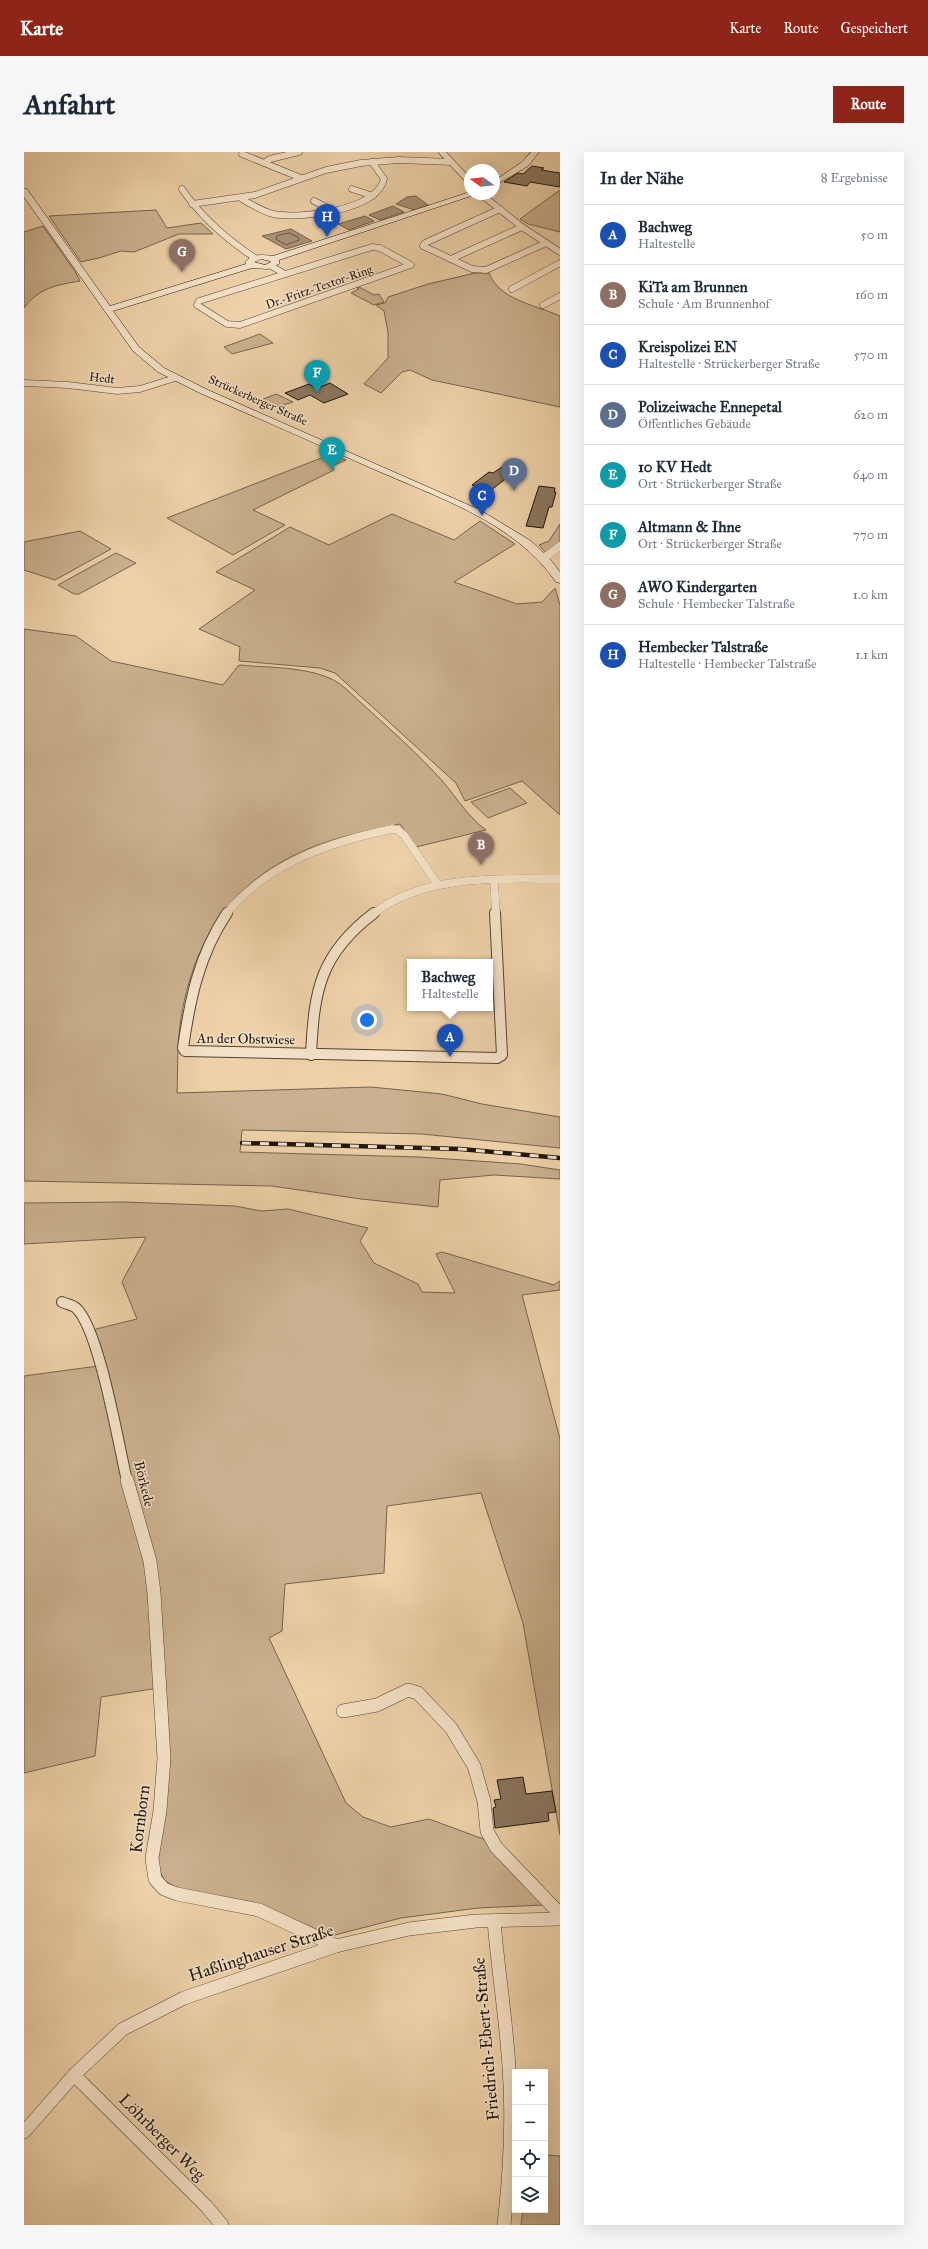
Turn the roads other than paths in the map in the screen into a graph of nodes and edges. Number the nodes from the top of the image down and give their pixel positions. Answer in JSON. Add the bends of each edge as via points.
{"nodes":[{"id":1,"x":299,"y":152,"type":"edge"},
{"id":2,"x":442,"y":152,"type":"edge"},
{"id":3,"x":535,"y":152,"type":"edge"},
{"id":4,"x":242,"y":154,"type":"dead end"},
{"id":5,"x":406,"y":155,"type":"dead end"},
{"id":6,"x":411,"y":161,"type":"junction"},
{"id":7,"x":372,"y":162,"type":"junction"},
{"id":8,"x":451,"y":162,"type":"junction"},
{"id":9,"x":264,"y":163,"type":"junction"},
{"id":10,"x":464,"y":176,"type":"edge"},
{"id":11,"x":301,"y":178,"type":"junction"},
{"id":12,"x":500,"y":180,"type":"edge"},
{"id":13,"x":182,"y":189,"type":"dead end"},
{"id":14,"x":352,"y":189,"type":"dead end"},
{"id":15,"x":24,"y":190,"type":"edge"},
{"id":16,"x":373,"y":196,"type":"junction"},
{"id":17,"x":242,"y":199,"type":"junction"},
{"id":18,"x":464,"y":199,"type":"edge"},
{"id":19,"x":487,"y":200,"type":"edge"},
{"id":20,"x":314,"y":201,"type":"dead end"},
{"id":21,"x":192,"y":204,"type":"junction"},
{"id":22,"x":500,"y":209,"type":"junction"},
{"id":23,"x":332,"y":210,"type":"junction"},
{"id":24,"x":522,"y":227,"type":"junction"},
{"id":25,"x":546,"y":243,"type":"junction"},
{"id":26,"x":560,"y":252,"type":"edge"},
{"id":27,"x":451,"y":259,"type":"junction"},
{"id":28,"x":253,"y":261,"type":"junction"},
{"id":29,"x":272,"y":262,"type":"junction"},
{"id":30,"x":560,"y":263,"type":"edge"},
{"id":31,"x":285,"y":274,"type":"junction"},
{"id":32,"x":512,"y":289,"type":"dead end"},
{"id":33,"x":560,"y":296,"type":"edge"},
{"id":34,"x":543,"y":305,"type":"dead end"},
{"id":35,"x":110,"y":309,"type":"junction"},
{"id":36,"x":175,"y":378,"type":"junction"},
{"id":37,"x":24,"y":383,"type":"edge"},
{"id":38,"x":560,"y":546,"type":"edge"},
{"id":39,"x":544,"y":558,"type":"junction"},
{"id":40,"x":560,"y":580,"type":"edge"},
{"id":41,"x":560,"y":879,"type":"edge"},
{"id":42,"x":494,"y":880,"type":"junction"},
{"id":43,"x":438,"y":885,"type":"junction"},
{"id":44,"x":311,"y":1055,"type":"junction"},
{"id":45,"x":62,"y":1302,"type":"dead end"},
{"id":46,"x":160,"y":1688,"type":"joint"},
{"id":47,"x":343,"y":1711,"type":"dead end"},
{"id":48,"x":560,"y":1914,"type":"edge"},
{"id":49,"x":560,"y":1919,"type":"edge"},
{"id":50,"x":494,"y":1921,"type":"junction"},
{"id":51,"x":336,"y":1946,"type":"junction"},
{"id":52,"x":74,"y":2076,"type":"junction"},
{"id":53,"x":24,"y":2132,"type":"edge"},
{"id":54,"x":222,"y":2225,"type":"edge"},
{"id":55,"x":504,"y":2225,"type":"edge"}],
"edges":[{"from":1,"to":9,"type":"street","via":[[270,159]]},
{"from":2,"to":8,"type":"street"},
{"from":3,"to":12,"type":"main road","via":[[525,164]]},
{"from":4,"to":9,"type":"street"},
{"from":5,"to":6,"type":"street"},
{"from":6,"to":7,"type":"street"},
{"from":6,"to":8,"type":"street"},
{"from":7,"to":11,"type":"street","via":[[350,164]]},
{"from":7,"to":16,"type":"street","via":[[384,179],[382,187]]},
{"from":8,"to":10,"type":"street"},
{"from":9,"to":11,"type":"street"},
{"from":11,"to":17,"type":"street"},
{"from":13,"to":21,"type":"street"},
{"from":14,"to":16,"type":"street"},
{"from":15,"to":35,"type":"main road","name":"Strückerberger Straße"},
{"from":16,"to":23,"type":"street"},
{"from":17,"to":21,"type":"street"},
{"from":17,"to":23,"type":"street","via":[[265,211],[291,216],[312,215]]},
{"from":18,"to":29,"type":"main road"},
{"from":19,"to":22,"type":"street"},
{"from":20,"to":23,"type":"street"},
{"from":21,"to":28,"type":"street","via":[[217,231]]},
{"from":22,"to":24,"type":"street"},
{"from":22,"to":27,"type":"street","via":[[423,246]]},
{"from":24,"to":25,"type":"street"},
{"from":24,"to":27,"type":"street"},
{"from":25,"to":26,"type":"street"},
{"from":25,"to":27,"type":"street","via":[[486,270],[472,269]]},
{"from":28,"to":29,"type":"main road","via":[[259,267]]},
{"from":28,"to":35,"type":"main road"},
{"from":29,"to":31,"type":"street","name":"Dr.-Fritz-Textor-Ring"},
{"from":30,"to":32,"type":"street"},
{"from":31,"to":31,"type":"street","name":"Dr.-Fritz-Textor-Ring","via":[[199,301],[197,305],[227,324],[240,325],[411,265],[380,248],[372,247]]},
{"from":33,"to":34,"type":"street"},
{"from":35,"to":36,"type":"main road","name":"Strückerberger Straße","via":[[136,349]]},
{"from":36,"to":37,"type":"street","name":"Hedt","via":[[140,388],[117,391]]},
{"from":36,"to":39,"type":"main road","name":"Strückerberger Straße","via":[[475,512],[518,537]]},
{"from":38,"to":39,"type":"street"},
{"from":39,"to":40,"type":"main road","name":"Strückerberger Straße"},
{"from":41,"to":42,"type":"street"},
{"from":42,"to":43,"type":"street","via":[[468,880]]},
{"from":42,"to":44,"type":"street","via":[[502,1055],[497,1058]]},
{"from":43,"to":44,"type":"street","via":[[405,895],[385,905],[364,919],[340,942],[326,968],[318,994]]},
{"from":43,"to":44,"type":"street","name":"An der Obstwiese","via":[[404,834],[392,829],[350,838],[299,857],[257,883],[223,918],[203,957],[192,990],[183,1048],[185,1051]]},
{"from":45,"to":46,"type":"street","name":"Börkede","via":[[76,1308],[87,1324],[99,1356],[133,1507],[150,1561]]},
{"from":46,"to":51,"type":"street","name":"Kornborn","via":[[164,1758],[160,1811],[152,1858],[155,1879],[164,1889],[176,1894],[259,1910]]},
{"from":47,"to":48,"type":"street","via":[[382,1704],[408,1690],[418,1693],[451,1728],[474,1766],[484,1801],[487,1831],[496,1847]]},
{"from":49,"to":50,"type":"street","name":"Haßlinghauser Straße"},
{"from":50,"to":51,"type":"street","name":"Haßlinghauser Straße","via":[[409,1929]]},
{"from":50,"to":55,"type":"street","name":"Friedrich-Ebert-Straße","via":[[508,2048],[511,2108],[509,2183]]},
{"from":51,"to":52,"type":"street","name":"Haßlinghauser Straße","via":[[184,1998],[144,2016],[122,2028]]},
{"from":52,"to":53,"type":"street","name":"Haßlinghauser Straße"},
{"from":52,"to":54,"type":"street","name":"Löhrberger Weg","via":[[206,2206]]}]}
